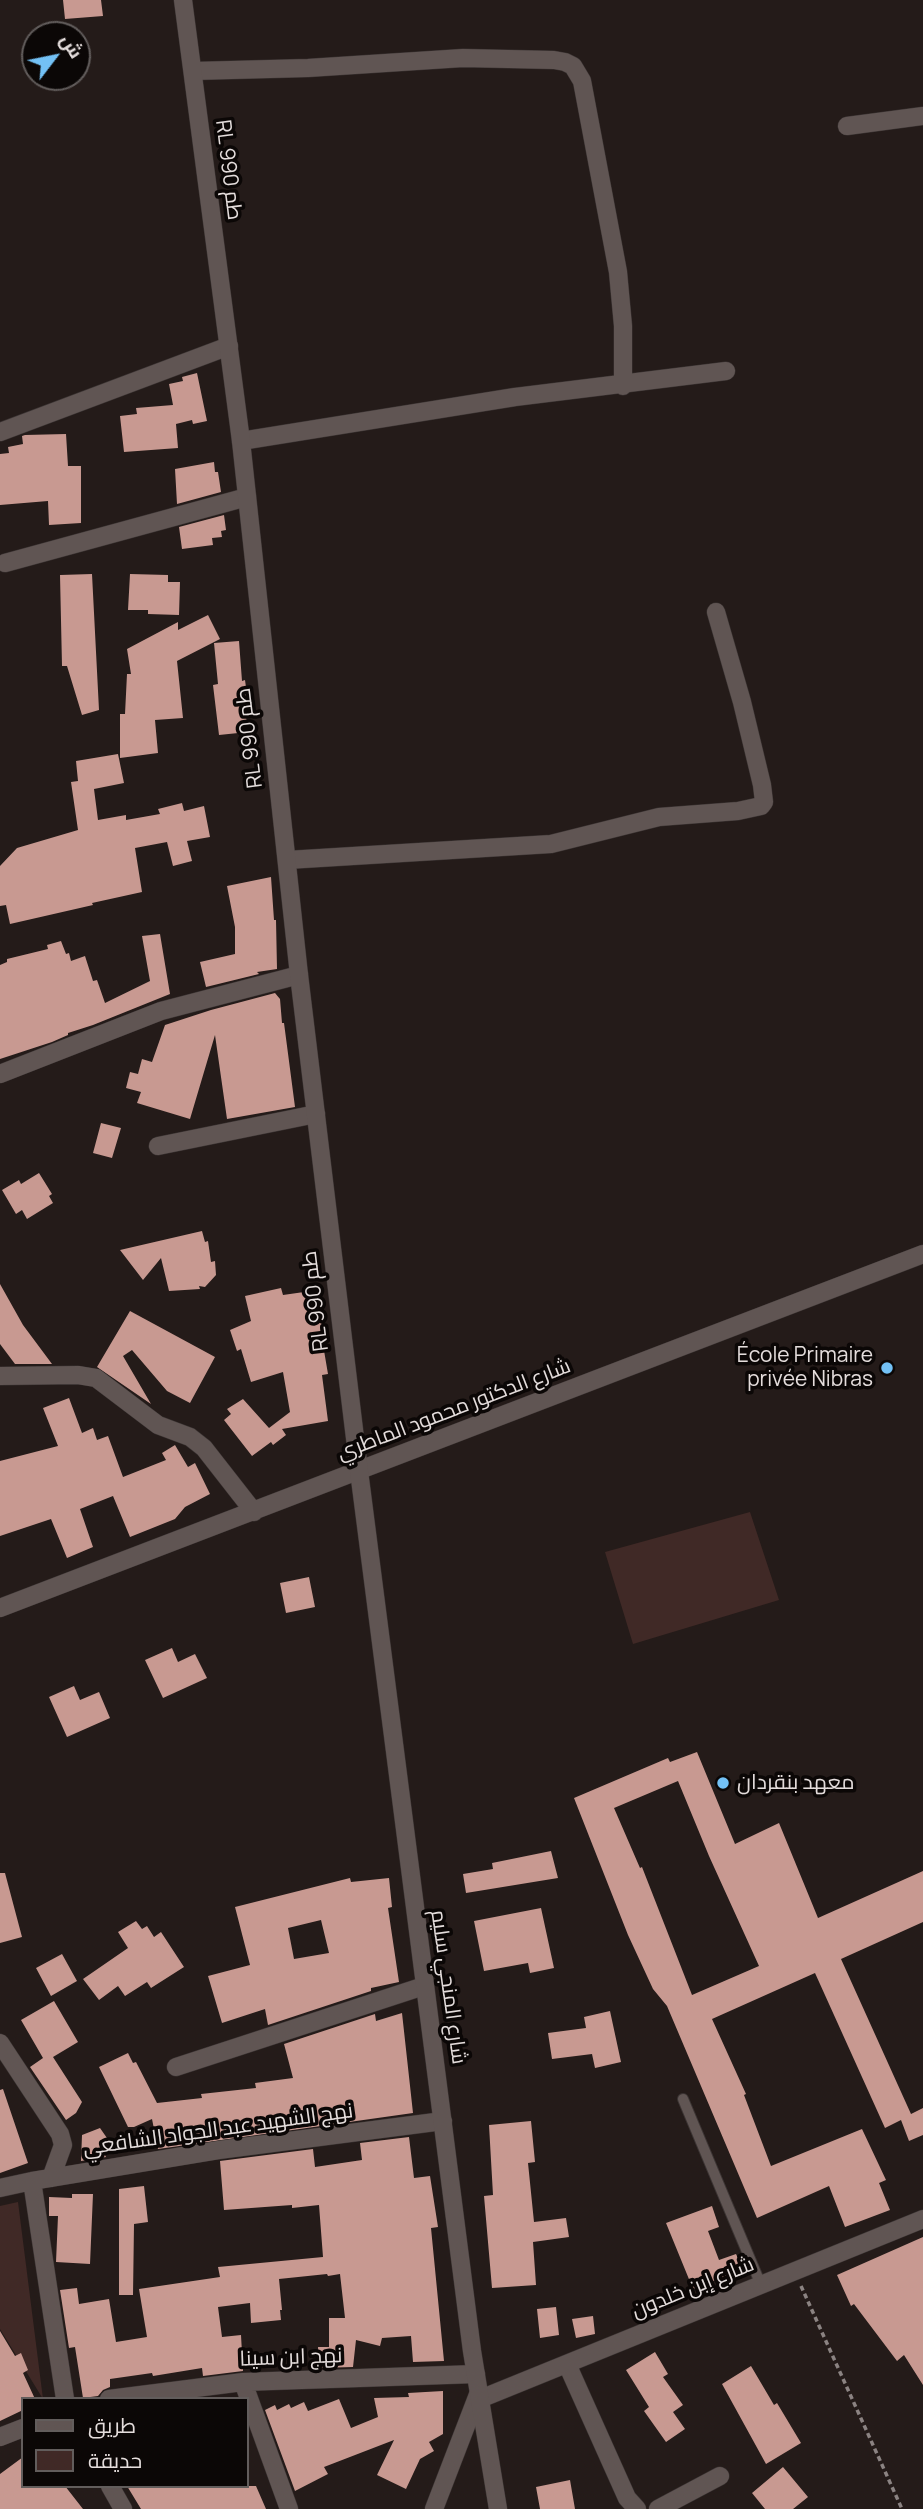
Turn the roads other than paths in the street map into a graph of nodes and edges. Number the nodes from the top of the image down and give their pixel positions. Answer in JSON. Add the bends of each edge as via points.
{"nodes":[{"id":1,"x":183,"y":0,"type":"edge"},
{"id":2,"x":192,"y":71,"type":"junction"},
{"id":3,"x":923,"y":116,"type":"edge"},
{"id":4,"x":847,"y":125,"type":"dead end"},
{"id":5,"x":229,"y":346,"type":"junction"},
{"id":6,"x":726,"y":371,"type":"dead end"},
{"id":7,"x":623,"y":386,"type":"junction"},
{"id":8,"x":0,"y":432,"type":"edge"},
{"id":9,"x":241,"y":441,"type":"junction"},
{"id":10,"x":247,"y":497,"type":"junction"},
{"id":11,"x":5,"y":563,"type":"dead end"},
{"id":12,"x":716,"y":612,"type":"dead end"},
{"id":13,"x":287,"y":860,"type":"junction"},
{"id":14,"x":299,"y":975,"type":"junction"},
{"id":15,"x":0,"y":1074,"type":"edge"},
{"id":16,"x":316,"y":1114,"type":"junction"},
{"id":17,"x":158,"y":1146,"type":"dead end"},
{"id":18,"x":923,"y":1254,"type":"edge"},
{"id":19,"x":0,"y":1376,"type":"edge"},
{"id":20,"x":359,"y":1471,"type":"junction"},
{"id":21,"x":254,"y":1512,"type":"junction"},
{"id":22,"x":0,"y":1608,"type":"edge"},
{"id":23,"x":424,"y":1986,"type":"junction"},
{"id":24,"x":0,"y":2043,"type":"edge"},
{"id":25,"x":176,"y":2067,"type":"dead end"},
{"id":26,"x":683,"y":2099,"type":"dead end"},
{"id":27,"x":443,"y":2121,"type":"junction"},
{"id":28,"x":51,"y":2178,"type":"junction"},
{"id":29,"x":32,"y":2181,"type":"junction"},
{"id":30,"x":0,"y":2188,"type":"edge"},
{"id":31,"x":923,"y":2219,"type":"edge"},
{"id":32,"x":761,"y":2285,"type":"junction"},
{"id":33,"x":567,"y":2364,"type":"junction"},
{"id":34,"x":243,"y":2382,"type":"junction"},
{"id":35,"x":478,"y":2388,"type":"junction"},
{"id":36,"x":65,"y":2397,"type":"edge"},
{"id":37,"x":124,"y":2397,"type":"edge"},
{"id":38,"x":21,"y":2429,"type":"edge"},
{"id":39,"x":0,"y":2437,"type":"edge"},
{"id":40,"x":720,"y":2476,"type":"dead end"},
{"id":41,"x":111,"y":2488,"type":"edge"},
{"id":42,"x":123,"y":2509,"type":"edge"},
{"id":43,"x":289,"y":2509,"type":"edge"},
{"id":44,"x":434,"y":2509,"type":"edge"},
{"id":45,"x":498,"y":2509,"type":"edge"},
{"id":46,"x":637,"y":2509,"type":"edge"},
{"id":47,"x":658,"y":2509,"type":"edge"}],
"edges":[{"from":1,"to":2,"type":"street","name":"RL طم 990"},
{"from":2,"to":5,"type":"street","name":"RL طم 990"},
{"from":2,"to":7,"type":"street","via":[[464,58],[554,60],[573,66],[582,81],[618,272]]},
{"from":3,"to":4,"type":"street"},
{"from":5,"to":8,"type":"street"},
{"from":5,"to":9,"type":"street","name":"RL طم 990"},
{"from":6,"to":7,"type":"street"},
{"from":7,"to":9,"type":"street","via":[[514,397]]},
{"from":9,"to":10,"type":"street","name":"RL طم 990"},
{"from":10,"to":11,"type":"street"},
{"from":10,"to":13,"type":"street","name":"RL طم 990"},
{"from":12,"to":13,"type":"street","via":[[754,749],[764,797],[761,806],[659,817],[551,844]]},
{"from":13,"to":14,"type":"street","name":"RL طم 990"},
{"from":14,"to":15,"type":"street","via":[[161,1011]]},
{"from":14,"to":16,"type":"street","name":"RL طم 990"},
{"from":16,"to":17,"type":"street"},
{"from":16,"to":20,"type":"street","name":"RL طم 990"},
{"from":18,"to":20,"type":"street","name":"شارع الدكتور محمود الماطري"},
{"from":19,"to":21,"type":"street","via":[[96,1378],[158,1425],[190,1437],[204,1448]]},
{"from":20,"to":21,"type":"street","name":"شارع الدكتور محمود الماطري"},
{"from":20,"to":23,"type":"street","name":"شارع المنجي سليم"},
{"from":21,"to":22,"type":"street","name":"شارع الدكتور محمود الماطري"},
{"from":23,"to":25,"type":"street"},
{"from":23,"to":27,"type":"street","name":"شارع المنجي سليم"},
{"from":24,"to":28,"type":"street","via":[[60,2134],[63,2145]]},
{"from":26,"to":32,"type":"lane"},
{"from":27,"to":28,"type":"street","name":"نهج الشهيد عبد الجواد الشافعي","via":[[219,2150]]},
{"from":27,"to":35,"type":"street","name":"شارع المنجي سليم"},
{"from":28,"to":29,"type":"street","name":"نهج الشهيد عبد الجواد الشافعي"},
{"from":29,"to":30,"type":"street","name":"نهج الشهيد عبد الجواد الشافعي"},
{"from":29,"to":36,"type":"street"},
{"from":31,"to":32,"type":"street","name":"شارع إبن خلدون"},
{"from":32,"to":33,"type":"street","name":"شارع إبن خلدون"},
{"from":33,"to":35,"type":"street","name":"شارع إبن خلدون"},
{"from":33,"to":46,"type":"street","via":[[627,2497]]},
{"from":34,"to":35,"type":"street","name":"نهج ابن سينا"},
{"from":34,"to":37,"type":"street","name":"نهج ابن سينا"},
{"from":34,"to":43,"type":"street"},
{"from":35,"to":44,"type":"street"},
{"from":35,"to":45,"type":"street","name":"شارع المنجي سليم"},
{"from":38,"to":39,"type":"street"},
{"from":40,"to":47,"type":"street"},
{"from":41,"to":42,"type":"street"}]}
